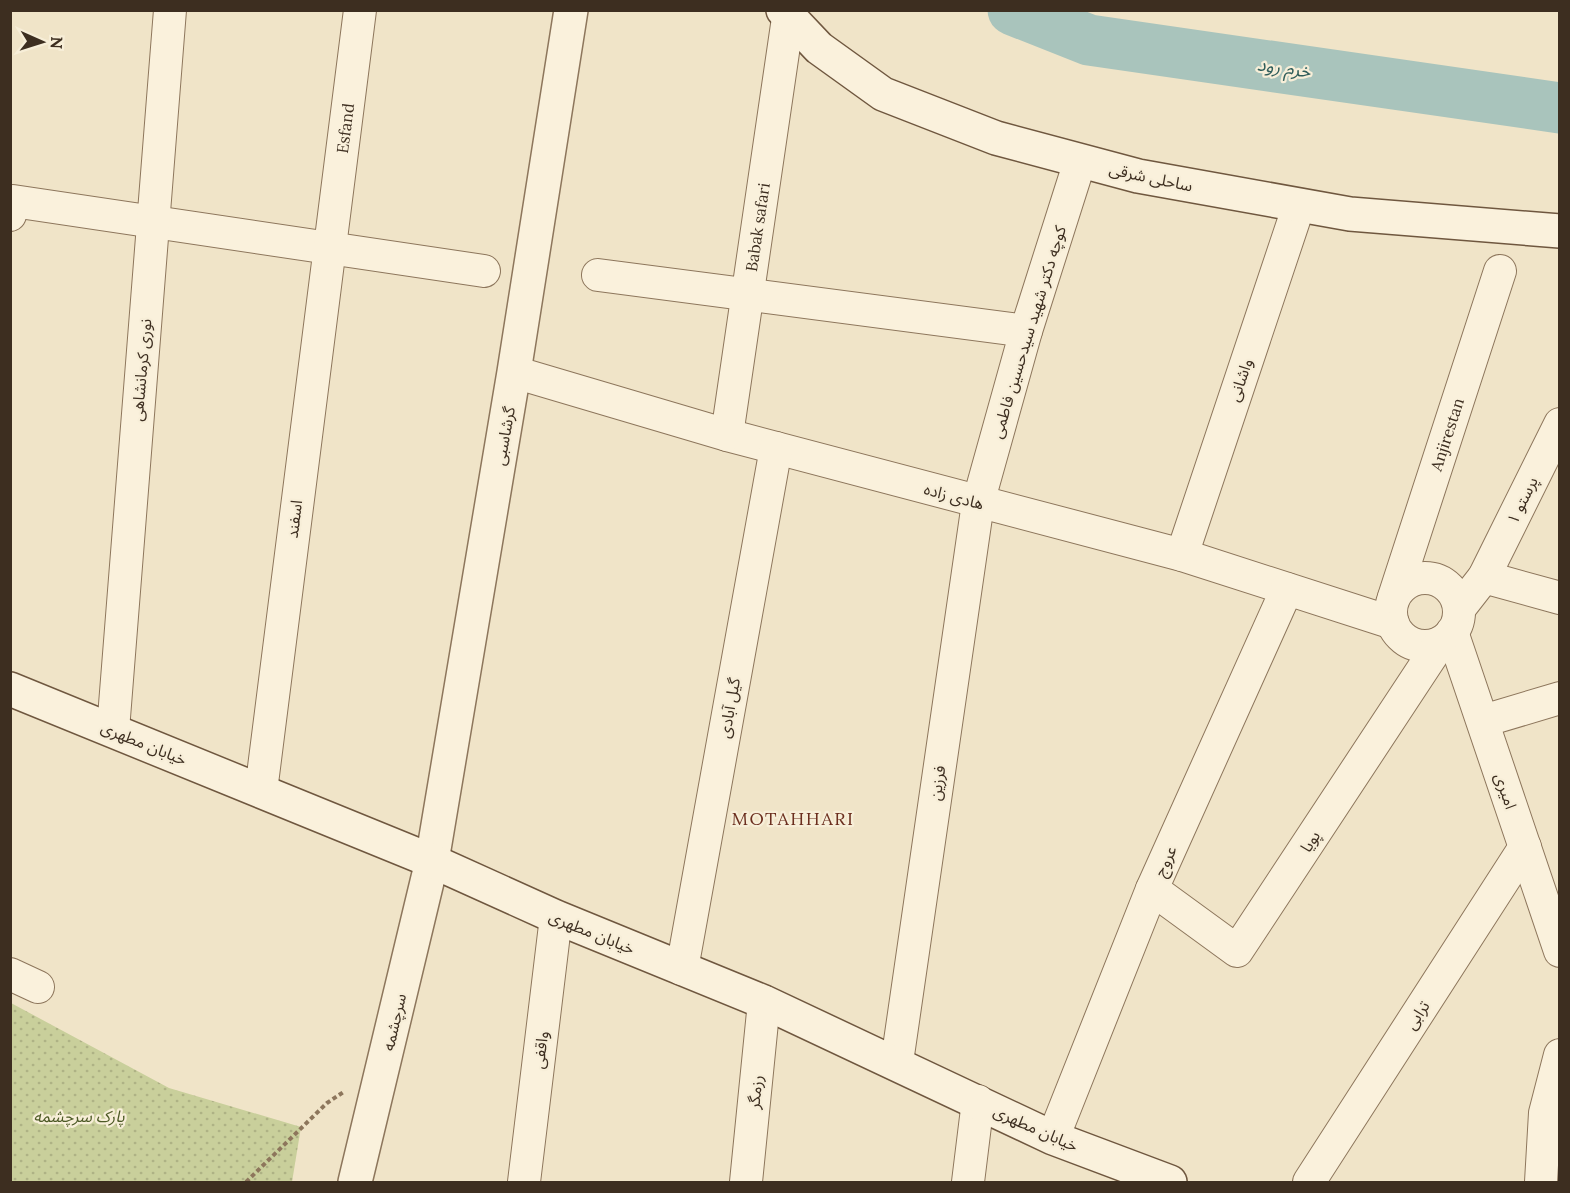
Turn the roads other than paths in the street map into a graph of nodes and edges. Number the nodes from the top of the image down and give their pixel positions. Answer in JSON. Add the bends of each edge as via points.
{"nodes":[{"id":1,"x":170,"y":10,"type":"edge"},
{"id":2,"x":360,"y":10,"type":"edge"},
{"id":3,"x":571,"y":10,"type":"edge"},
{"id":4,"x":786,"y":14,"type":"edge"},
{"id":5,"x":1080,"y":161,"type":"junction"},
{"id":6,"x":1299,"y":205,"type":"junction"},
{"id":7,"x":12,"y":208,"type":"edge"},
{"id":8,"x":153,"y":222,"type":"junction"},
{"id":9,"x":1554,"y":228,"type":"edge"},
{"id":10,"x":328,"y":248,"type":"junction"},
{"id":11,"x":484,"y":271,"type":"dead end"},
{"id":12,"x":1500,"y":271,"type":"dead end"},
{"id":13,"x":598,"y":275,"type":"dead end"},
{"id":14,"x":748,"y":295,"type":"junction"},
{"id":15,"x":1026,"y":331,"type":"junction"},
{"id":16,"x":514,"y":372,"type":"junction"},
{"id":17,"x":1560,"y":424,"type":"edge"},
{"id":18,"x":727,"y":435,"type":"junction"},
{"id":19,"x":776,"y":448,"type":"junction"},
{"id":20,"x":978,"y":503,"type":"junction"},
{"id":21,"x":1182,"y":555,"type":"junction"},
{"id":22,"x":1484,"y":577,"type":"junction"},
{"id":23,"x":1287,"y":589,"type":"junction"},
{"id":24,"x":1560,"y":598,"type":"edge"},
{"id":25,"x":1394,"y":610,"type":"junction"},
{"id":26,"x":1450,"y":628,"type":"junction"},
{"id":27,"x":10,"y":689,"type":"edge"},
{"id":28,"x":1560,"y":698,"type":"edge"},
{"id":29,"x":1483,"y":721,"type":"junction"},
{"id":30,"x":112,"y":730,"type":"junction"},
{"id":31,"x":261,"y":791,"type":"junction"},
{"id":32,"x":1525,"y":847,"type":"junction"},
{"id":33,"x":432,"y":861,"type":"junction"},
{"id":34,"x":1152,"y":889,"type":"junction"},
{"id":35,"x":556,"y":917,"type":"junction"},
{"id":36,"x":1560,"y":951,"type":"edge"},
{"id":37,"x":682,"y":969,"type":"junction"},
{"id":38,"x":10,"y":974,"type":"edge"},
{"id":39,"x":38,"y":987,"type":"dead end"},
{"id":40,"x":765,"y":1002,"type":"junction"},
{"id":41,"x":1560,"y":1055,"type":"edge"},
{"id":42,"x":897,"y":1062,"type":"junction"},
{"id":43,"x":978,"y":1101,"type":"junction"},
{"id":44,"x":1053,"y":1138,"type":"junction"},
{"id":45,"x":355,"y":1182,"type":"edge"},
{"id":46,"x":524,"y":1182,"type":"edge"},
{"id":47,"x":746,"y":1182,"type":"edge"},
{"id":48,"x":968,"y":1182,"type":"edge"},
{"id":49,"x":1164,"y":1182,"type":"edge"},
{"id":50,"x":1309,"y":1182,"type":"edge"},
{"id":51,"x":1541,"y":1182,"type":"edge"}],
"edges":[{"from":1,"to":8,"type":"street","name":"نوری کرمانشاهی"},
{"from":2,"to":10,"type":"street","name":"Esfand"},
{"from":3,"to":16,"type":"main road","name":"گرشاسبی"},
{"from":4,"to":5,"type":"main road","name":"ساحلی شرقی","via":[[819,48],[883,94],[996,138]]},
{"from":4,"to":14,"type":"street","name":"Babak safari"},
{"from":5,"to":6,"type":"main road","name":"ساحلی شرقی","via":[[1138,176]]},
{"from":5,"to":15,"type":"street","name":"کوچه دکتر شهید سیدحسین فاطمی"},
{"from":6,"to":9,"type":"main road","name":"ساحلی شرقی","via":[[1350,214]]},
{"from":6,"to":21,"type":"street","name":"واشانی"},
{"from":7,"to":8,"type":"street"},
{"from":8,"to":10,"type":"street"},
{"from":8,"to":30,"type":"street","name":"نوری کرمانشاهی"},
{"from":10,"to":11,"type":"street"},
{"from":10,"to":31,"type":"street","name":"اسفند"},
{"from":12,"to":25,"type":"street","name":"Anjirestan"},
{"from":13,"to":14,"type":"street"},
{"from":14,"to":15,"type":"street"},
{"from":14,"to":18,"type":"street","name":"Babak safari"},
{"from":15,"to":20,"type":"street","name":"کوچه دکتر شهید سیدحسین فاطمی"},
{"from":16,"to":18,"type":"street","name":"هادی زاده"},
{"from":16,"to":33,"type":"main road","name":"گرشاسبی"},
{"from":17,"to":22,"type":"street","name":"پرستو ۱"},
{"from":18,"to":19,"type":"street","name":"هادی زاده"},
{"from":19,"to":20,"type":"street","name":"هادی زاده"},
{"from":19,"to":37,"type":"street","name":"گیل آبادی"},
{"from":20,"to":21,"type":"street","name":"هادی زاده"},
{"from":20,"to":42,"type":"street","name":"فرزین"},
{"from":21,"to":23,"type":"street","name":"هادی زاده"},
{"from":22,"to":24,"type":"street"},
{"from":22,"to":26,"type":"street","name":"پرستو ۱"},
{"from":23,"to":25,"type":"street","name":"هادی زاده"},
{"from":23,"to":34,"type":"street","name":"عروج"},
{"from":25,"to":26,"type":"street","via":[[1400,635],[1412,643],[1426,646]]},
{"from":25,"to":26,"type":"street","via":[[1403,586],[1416,578],[1431,578],[1445,584],[1455,595]]},
{"from":26,"to":29,"type":"street","name":"امیری"},
{"from":26,"to":34,"type":"street","name":"پویا","via":[[1237,951]]},
{"from":27,"to":30,"type":"main road","name":"خیابان مطهری"},
{"from":28,"to":29,"type":"street"},
{"from":29,"to":32,"type":"street","name":"امیری"},
{"from":30,"to":31,"type":"main road","name":"خیابان مطهری"},
{"from":31,"to":33,"type":"main road","name":"خیابان مطهری"},
{"from":32,"to":36,"type":"street","name":"امیری"},
{"from":32,"to":50,"type":"street","name":"ترابی"},
{"from":33,"to":35,"type":"main road","name":"خیابان مطهری"},
{"from":33,"to":45,"type":"main road","name":"سرچشمه"},
{"from":34,"to":44,"type":"street","name":"عروج"},
{"from":35,"to":37,"type":"main road","name":"خیابان مطهری"},
{"from":35,"to":46,"type":"street","name":"واقفی"},
{"from":37,"to":40,"type":"main road","name":"خیابان مطهری"},
{"from":38,"to":39,"type":"street"},
{"from":40,"to":42,"type":"main road","name":"خیابان مطهری"},
{"from":40,"to":47,"type":"street","name":"رزمگر"},
{"from":41,"to":51,"type":"street","via":[[1545,1113]]},
{"from":42,"to":43,"type":"main road","name":"خیابان مطهری"},
{"from":43,"to":44,"type":"main road","name":"خیابان مطهری"},
{"from":43,"to":48,"type":"street"},
{"from":44,"to":49,"type":"main road","name":"خیابان مطهری"}]}
